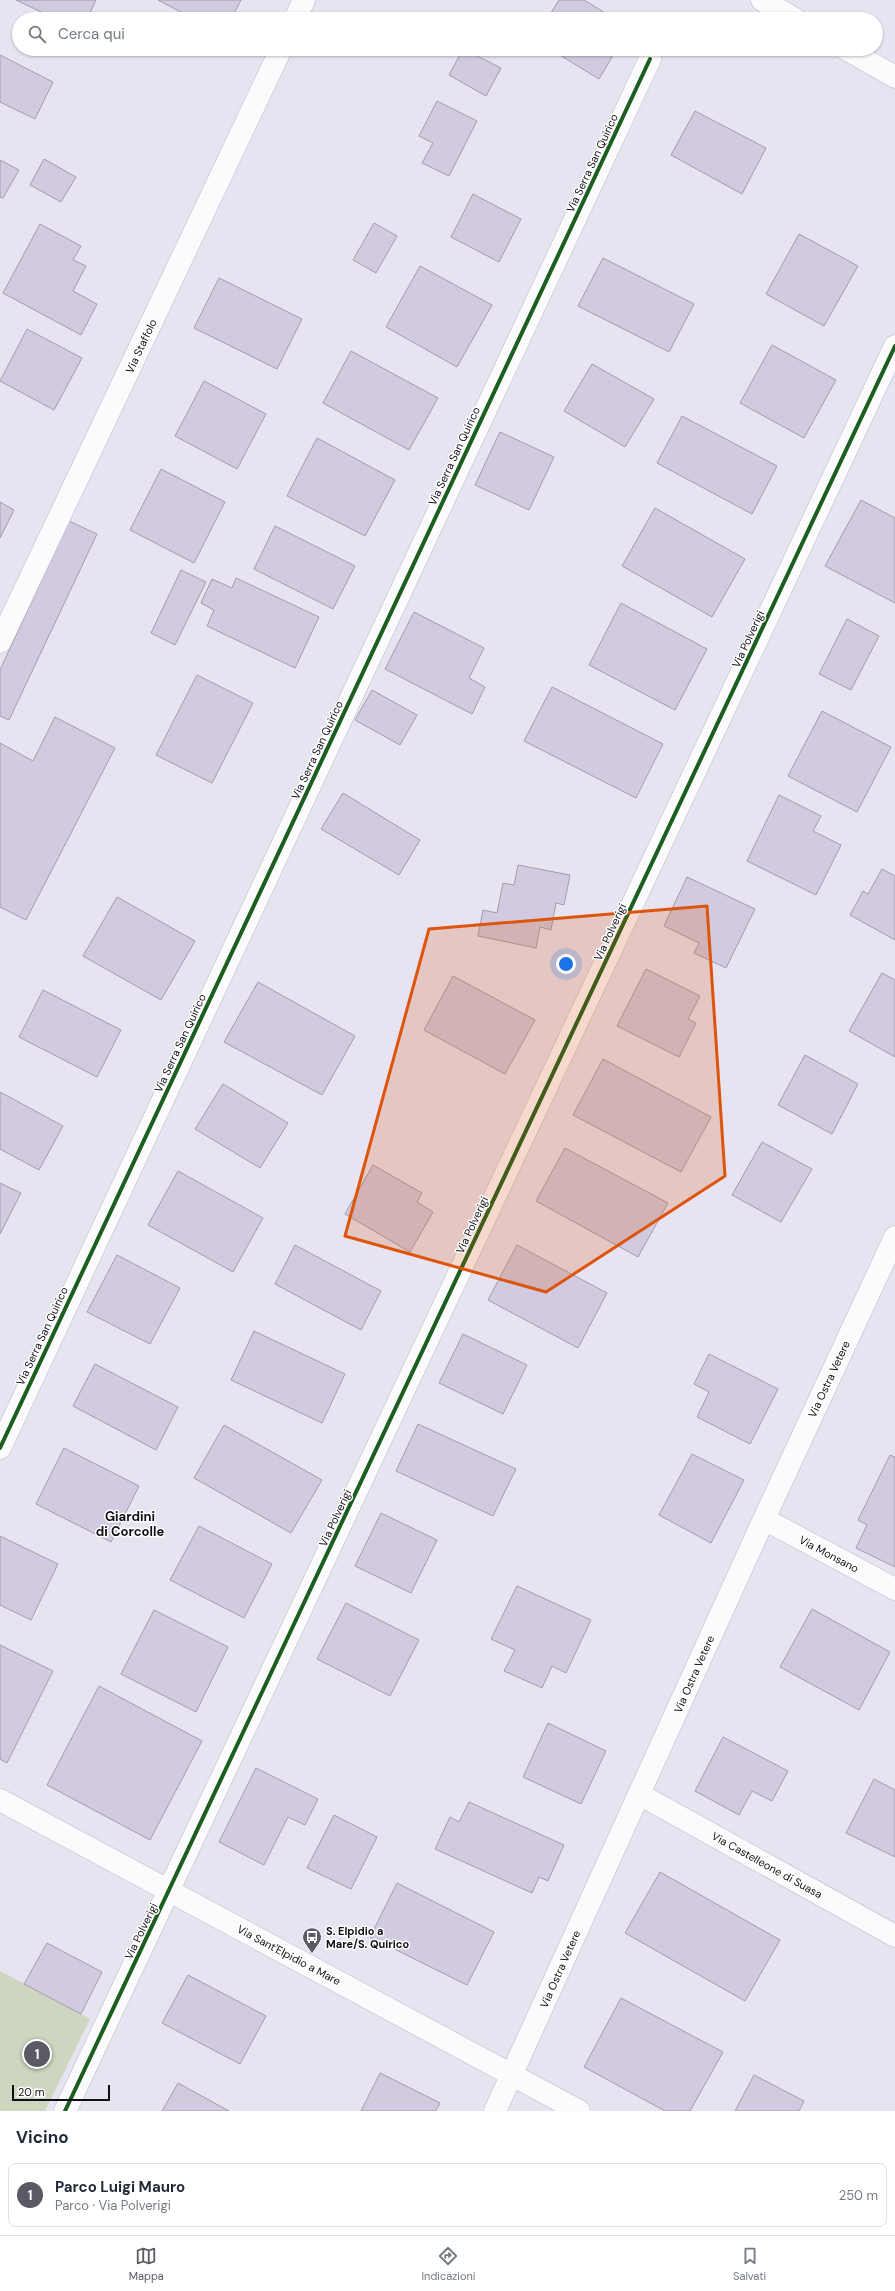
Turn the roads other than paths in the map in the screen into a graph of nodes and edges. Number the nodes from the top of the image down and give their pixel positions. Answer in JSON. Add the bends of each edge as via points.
{"nodes":[{"id":1,"x":304,"y":0,"type":"edge"},
{"id":2,"x":762,"y":0,"type":"edge"},
{"id":3,"x":298,"y":12,"type":"edge"},
{"id":4,"x":783,"y":12,"type":"edge"},
{"id":5,"x":278,"y":56,"type":"edge"},
{"id":6,"x":858,"y":56,"type":"edge"},
{"id":7,"x":650,"y":59,"type":"dead end"},
{"id":8,"x":895,"y":77,"type":"edge"},
{"id":9,"x":895,"y":346,"type":"edge"},
{"id":10,"x":0,"y":642,"type":"edge"},
{"id":11,"x":895,"y":1237,"type":"edge"},
{"id":12,"x":0,"y":1448,"type":"edge"},
{"id":13,"x":764,"y":1519,"type":"junction"},
{"id":14,"x":895,"y":1589,"type":"edge"},
{"id":15,"x":639,"y":1794,"type":"junction"},
{"id":16,"x":0,"y":1800,"type":"edge"},
{"id":17,"x":170,"y":1891,"type":"junction"},
{"id":18,"x":895,"y":1936,"type":"edge"},
{"id":19,"x":512,"y":2075,"type":"junction"},
{"id":20,"x":65,"y":2111,"type":"edge"},
{"id":21,"x":495,"y":2111,"type":"edge"},
{"id":22,"x":578,"y":2111,"type":"edge"}],
"edges":[{"from":1,"to":3,"type":"street"},
{"from":2,"to":4,"type":"street"},
{"from":5,"to":10,"type":"street","name":"Via Staffolo"},
{"from":6,"to":8,"type":"street"},
{"from":7,"to":12,"type":"street","name":"Via Serra San Quirico"},
{"from":9,"to":17,"type":"street","name":"Via Polverigi"},
{"from":11,"to":13,"type":"street","name":"Via Ostra Vetere"},
{"from":13,"to":14,"type":"street","name":"Via Monsano"},
{"from":13,"to":15,"type":"street","name":"Via Ostra Vetere"},
{"from":15,"to":18,"type":"street","name":"Via Castelleone di Suasa"},
{"from":15,"to":19,"type":"street","name":"Via Ostra Vetere"},
{"from":16,"to":17,"type":"street","name":"Via Sant'Elpidio a Mare"},
{"from":17,"to":19,"type":"street","name":"Via Sant'Elpidio a Mare"},
{"from":17,"to":20,"type":"street","name":"Via Polverigi"},
{"from":19,"to":21,"type":"street","name":"Via Ostra Vetere"},
{"from":19,"to":22,"type":"street","name":"Via Sant'Elpidio a Mare"}]}
